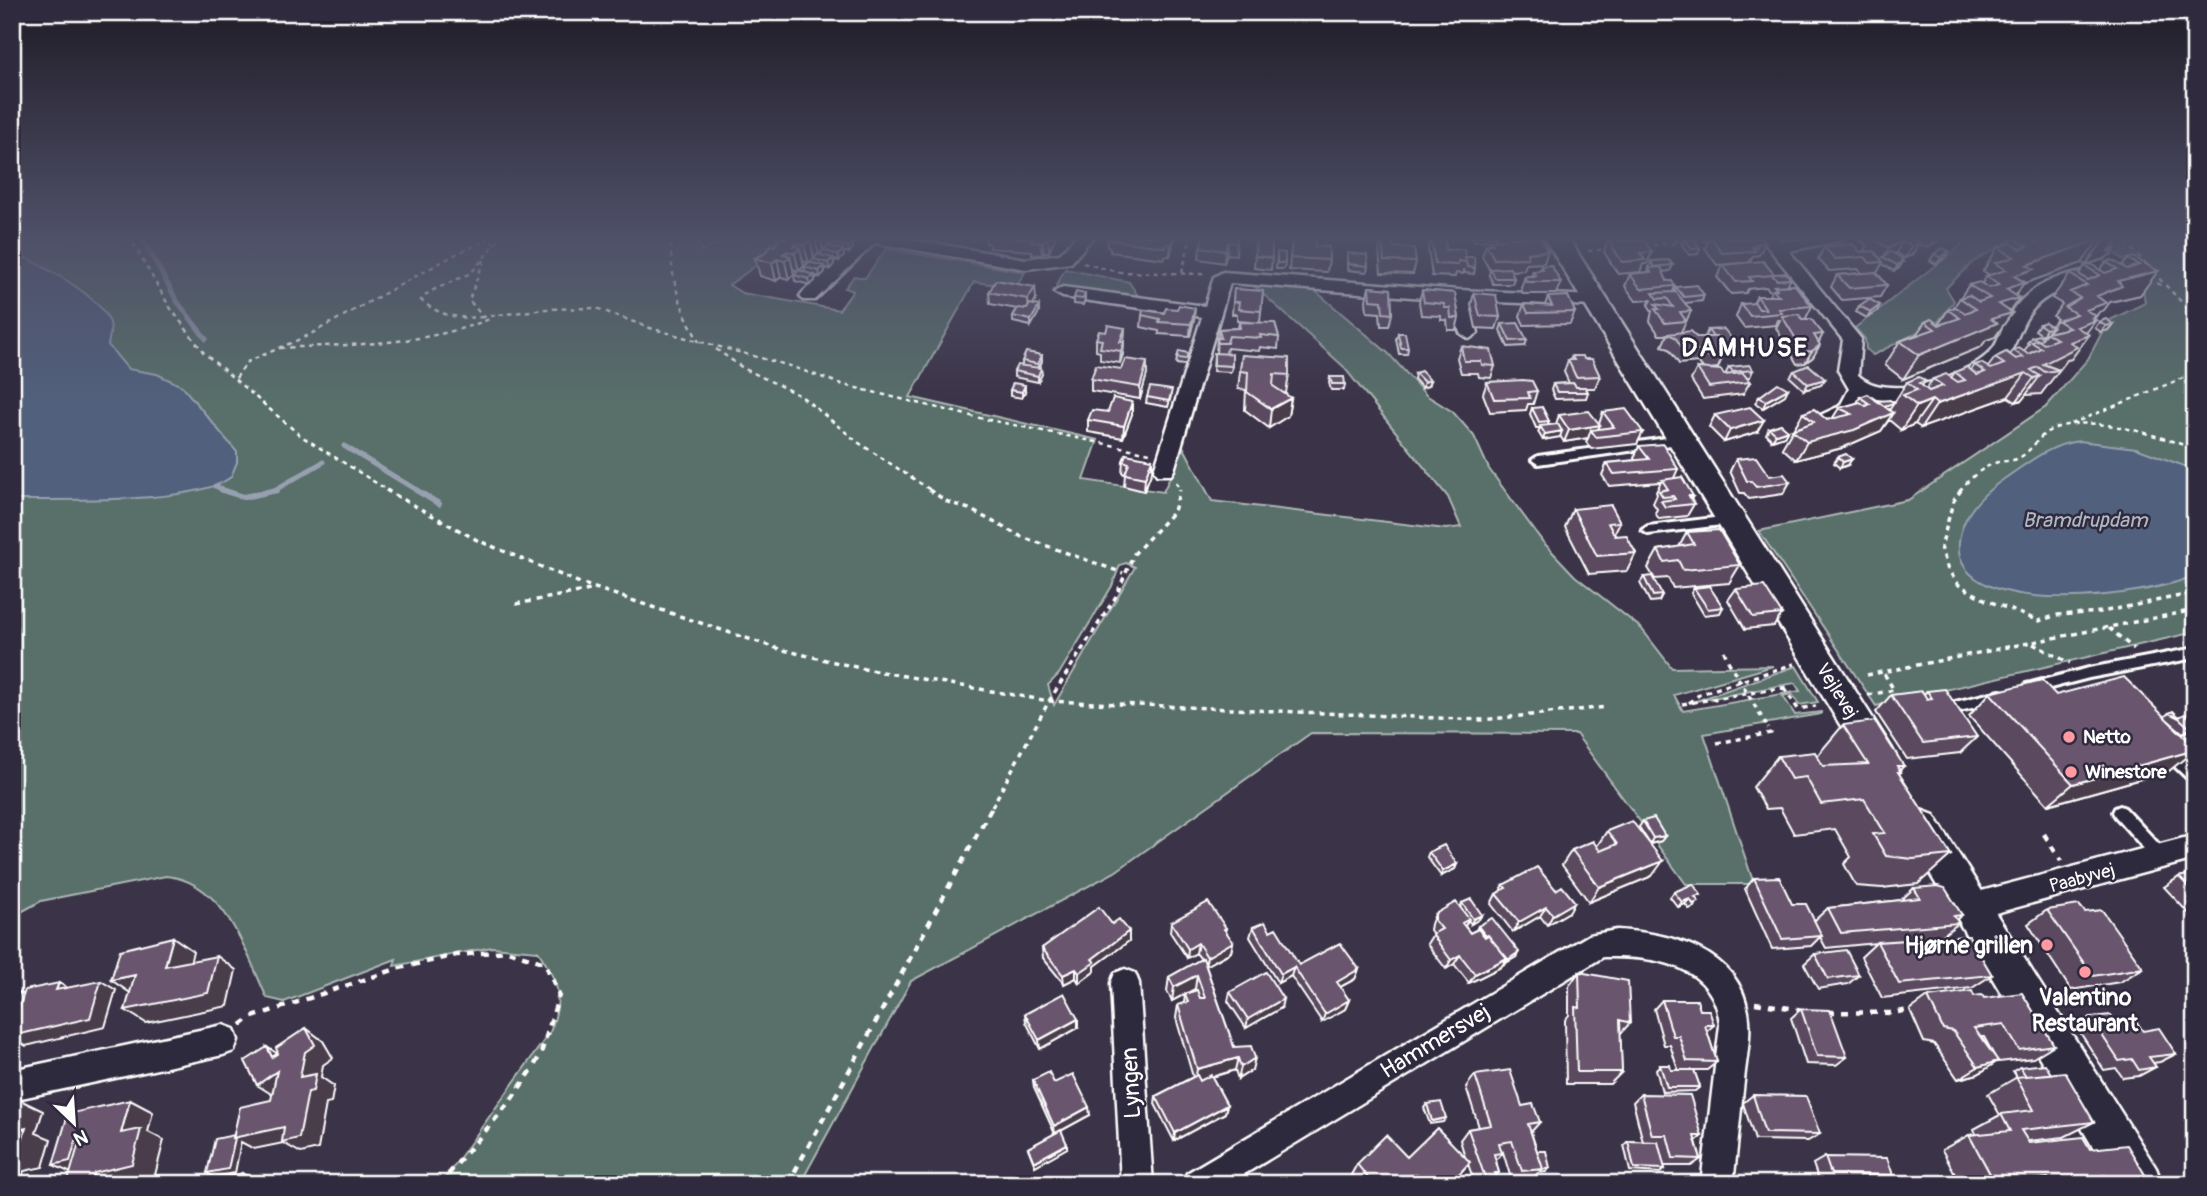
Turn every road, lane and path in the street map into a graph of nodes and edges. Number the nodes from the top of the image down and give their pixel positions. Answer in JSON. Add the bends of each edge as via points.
{"nodes":[{"id":1,"x":162,"y":292,"type":"edge"},
{"id":2,"x":387,"y":292,"type":"edge"},
{"id":3,"x":431,"y":292,"type":"edge"},
{"id":4,"x":472,"y":292,"type":"edge"},
{"id":5,"x":675,"y":292,"type":"edge"},
{"id":6,"x":814,"y":292,"type":"edge"},
{"id":7,"x":1063,"y":292,"type":"dead end"},
{"id":8,"x":1219,"y":292,"type":"edge"},
{"id":9,"x":1417,"y":292,"type":"edge"},
{"id":10,"x":1589,"y":292,"type":"edge"},
{"id":11,"x":1814,"y":292,"type":"edge"},
{"id":12,"x":2040,"y":292,"type":"edge"},
{"id":13,"x":2171,"y":292,"type":"edge"},
{"id":14,"x":1459,"y":295,"type":"junction"},
{"id":15,"x":809,"y":296,"type":"dead end"},
{"id":16,"x":1595,"y":301,"type":"junction"},
{"id":17,"x":1213,"y":313,"type":"junction"},
{"id":18,"x":497,"y":316,"type":"junction"},
{"id":19,"x":2195,"y":316,"type":"edge"},
{"id":20,"x":483,"y":317,"type":"junction"},
{"id":21,"x":1469,"y":333,"type":"dead end"},
{"id":22,"x":699,"y":342,"type":"junction"},
{"id":23,"x":275,"y":348,"type":"junction"},
{"id":24,"x":714,"y":348,"type":"junction"},
{"id":25,"x":2195,"y":373,"type":"edge"},
{"id":26,"x":236,"y":378,"type":"junction"},
{"id":27,"x":1860,"y":387,"type":"junction"},
{"id":28,"x":1819,"y":424,"type":"edge"},
{"id":29,"x":2066,"y":426,"type":"junction"},
{"id":30,"x":1681,"y":440,"type":"junction"},
{"id":31,"x":2195,"y":449,"type":"edge"},
{"id":32,"x":1538,"y":460,"type":"dead end"},
{"id":33,"x":1167,"y":464,"type":"junction"},
{"id":34,"x":1730,"y":520,"type":"junction"},
{"id":35,"x":1648,"y":530,"type":"dead end"},
{"id":36,"x":1124,"y":573,"type":"junction"},
{"id":37,"x":597,"y":589,"type":"junction"},
{"id":38,"x":2195,"y":593,"type":"edge"},
{"id":39,"x":516,"y":604,"type":"dead end"},
{"id":40,"x":2195,"y":610,"type":"edge"},
{"id":41,"x":2109,"y":628,"type":"junction"},
{"id":42,"x":2031,"y":643,"type":"junction"},
{"id":43,"x":1724,"y":651,"type":"dead end"},
{"id":44,"x":2195,"y":653,"type":"edge"},
{"id":45,"x":1816,"y":658,"type":"junction"},
{"id":46,"x":2148,"y":662,"type":"junction"},
{"id":47,"x":1883,"y":672,"type":"junction"},
{"id":48,"x":2086,"y":674,"type":"junction"},
{"id":49,"x":1867,"y":675,"type":"dead end"},
{"id":50,"x":2105,"y":689,"type":"edge"},
{"id":51,"x":1049,"y":701,"type":"junction"},
{"id":52,"x":1843,"y":701,"type":"junction"},
{"id":53,"x":1689,"y":703,"type":"junction"},
{"id":54,"x":1682,"y":704,"type":"dead end"},
{"id":55,"x":1607,"y":707,"type":"dead end"},
{"id":56,"x":1951,"y":708,"type":"edge"},
{"id":57,"x":2155,"y":738,"type":"edge"},
{"id":58,"x":1717,"y":743,"type":"dead end"},
{"id":59,"x":2195,"y":777,"type":"edge"},
{"id":60,"x":2120,"y":812,"type":"dead end"},
{"id":61,"x":2044,"y":834,"type":"dead end"},
{"id":62,"x":2195,"y":846,"type":"edge"},
{"id":63,"x":2161,"y":856,"type":"junction"},
{"id":64,"x":2074,"y":880,"type":"junction"},
{"id":65,"x":1969,"y":907,"type":"junction"},
{"id":66,"x":1125,"y":982,"type":"dead end"},
{"id":67,"x":1731,"y":999,"type":"junction"},
{"id":68,"x":1919,"y":1008,"type":"dead end"},
{"id":69,"x":223,"y":1040,"type":"joint"},
{"id":70,"x":12,"y":1085,"type":"edge"},
{"id":71,"x":440,"y":1184,"type":"edge"},
{"id":72,"x":788,"y":1184,"type":"edge"},
{"id":73,"x":1137,"y":1184,"type":"edge"},
{"id":74,"x":1198,"y":1184,"type":"edge"},
{"id":75,"x":1717,"y":1184,"type":"edge"},
{"id":76,"x":2140,"y":1184,"type":"edge"}],
"edges":[{"from":1,"to":26,"type":"path","via":[[204,353]]},
{"from":2,"to":23,"type":"path"},
{"from":3,"to":20,"type":"path","via":[[421,300],[432,310]]},
{"from":4,"to":20,"type":"path","via":[[469,300]]},
{"from":5,"to":22,"type":"path"},
{"from":6,"to":15,"type":"street"},
{"from":7,"to":17,"type":"street"},
{"from":8,"to":17,"type":"street"},
{"from":9,"to":14,"type":"street"},
{"from":10,"to":16,"type":"street","name":"Vejlevej"},
{"from":11,"to":27,"type":"street","via":[[1852,339],[1847,371]]},
{"from":12,"to":27,"type":"street","via":[[1991,362],[1901,397]]},
{"from":13,"to":19,"type":"path"},
{"from":14,"to":16,"type":"street"},
{"from":14,"to":21,"type":"street"},
{"from":16,"to":30,"type":"street","name":"Vejlevej"},
{"from":17,"to":33,"type":"street"},
{"from":18,"to":20,"type":"path"},
{"from":18,"to":22,"type":"path","via":[[596,308]]},
{"from":18,"to":23,"type":"path","via":[[468,330],[410,342]]},
{"from":22,"to":24,"type":"path"},
{"from":23,"to":26,"type":"path","via":[[247,362]]},
{"from":24,"to":33,"type":"path"},
{"from":24,"to":36,"type":"path","via":[[743,368],[802,396],[859,443],[948,502],[1022,537]]},
{"from":25,"to":29,"type":"path"},
{"from":26,"to":37,"type":"path","via":[[301,436],[379,486],[477,540]]},
{"from":27,"to":28,"type":"street","via":[[1847,410]]},
{"from":29,"to":31,"type":"path","via":[[2150,432]]},
{"from":29,"to":38,"type":"path","via":[[2048,432],[2018,459],[1995,463],[1967,481],[1953,502],[1941,547],[1953,577],[1986,600],[2039,621]]},
{"from":30,"to":32,"type":"lane"},
{"from":30,"to":34,"type":"street","name":"Vejlevej"},
{"from":33,"to":36,"type":"path","via":[[1181,494],[1179,501],[1134,554]]},
{"from":34,"to":35,"type":"lane"},
{"from":34,"to":45,"type":"street","name":"Vejlevej"},
{"from":36,"to":51,"type":"path","via":[[1115,598]]},
{"from":37,"to":39,"type":"path"},
{"from":37,"to":51,"type":"path","via":[[779,649]]},
{"from":40,"to":41,"type":"path"},
{"from":41,"to":42,"type":"path"},
{"from":41,"to":46,"type":"path"},
{"from":42,"to":47,"type":"path"},
{"from":42,"to":48,"type":"path"},
{"from":43,"to":58,"type":"path","bridge":true,"via":[[1770,733]]},
{"from":44,"to":46,"type":"lane"},
{"from":45,"to":52,"type":"street","name":"Vejlevej"},
{"from":45,"to":53,"type":"path","via":[[1700,694]]},
{"from":46,"to":48,"type":"lane"},
{"from":47,"to":49,"type":"path"},
{"from":47,"to":52,"type":"path","via":[[1894,690]]},
{"from":48,"to":50,"type":"lane"},
{"from":48,"to":56,"type":"lane"},
{"from":51,"to":55,"type":"path","via":[[1482,720]]},
{"from":51,"to":72,"type":"path"},
{"from":52,"to":53,"type":"path","via":[[1798,709],[1786,687]]},
{"from":52,"to":65,"type":"street","name":"Vejlevej"},
{"from":53,"to":54,"type":"path"},
{"from":57,"to":59,"type":"lane"},
{"from":60,"to":63,"type":"lane"},
{"from":61,"to":64,"type":"path"},
{"from":62,"to":63,"type":"street","name":"Paabyvej"},
{"from":63,"to":64,"type":"street","name":"Paabyvej"},
{"from":64,"to":65,"type":"street","name":"Paabyvej"},
{"from":65,"to":76,"type":"street","name":"Vejlevej"},
{"from":66,"to":73,"type":"street","name":"Lyngen"},
{"from":67,"to":68,"type":"path","via":[[1814,1011],[1892,1013]]},
{"from":67,"to":74,"type":"street","name":"Hammersvej","via":[[1704,967],[1685,954],[1650,946],[1599,944]]},
{"from":67,"to":75,"type":"street","via":[[1735,1025]]},
{"from":69,"to":70,"type":"street"},
{"from":69,"to":71,"type":"path","via":[[250,1018],[455,953],[494,950],[534,956],[552,967],[558,1003],[541,1055]]}]}
